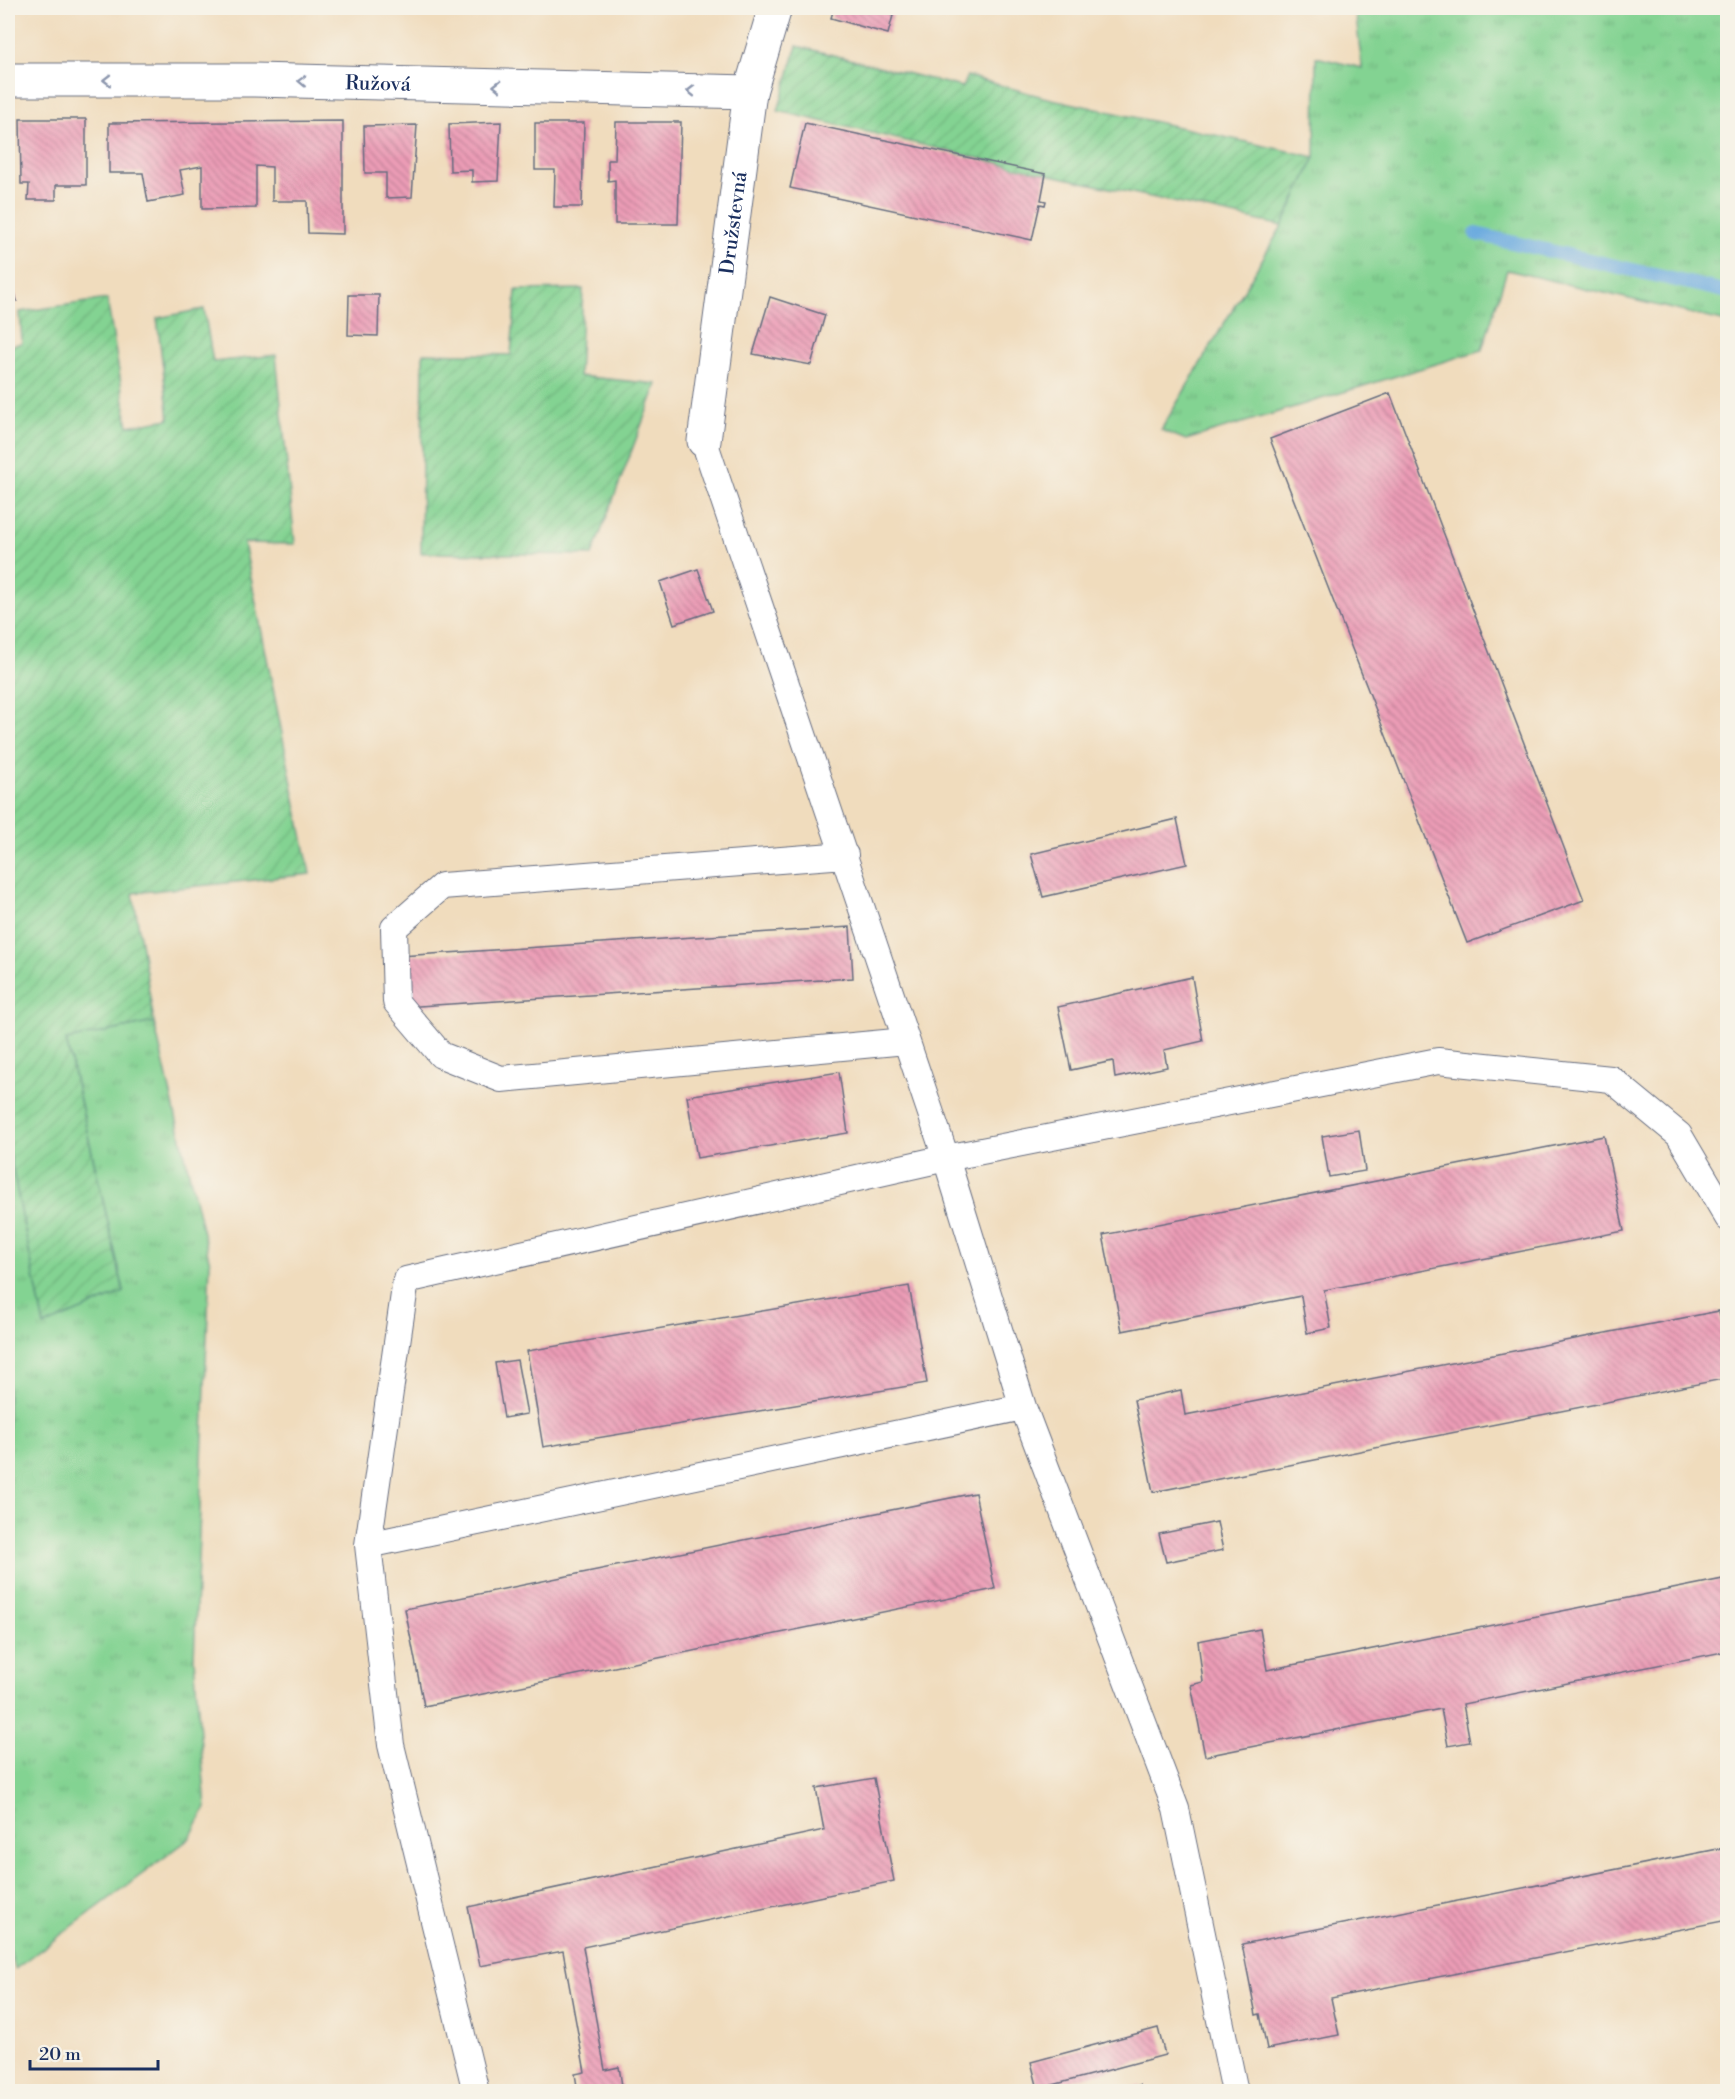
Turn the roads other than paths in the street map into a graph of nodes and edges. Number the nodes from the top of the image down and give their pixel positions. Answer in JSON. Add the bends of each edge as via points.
{"nodes":[{"id":1,"x":775,"y":8,"type":"edge"},
{"id":2,"x":8,"y":80,"type":"edge"},
{"id":3,"x":750,"y":92,"type":"junction"},
{"id":4,"x":704,"y":441,"type":"joint"},
{"id":5,"x":845,"y":855,"type":"junction"},
{"id":6,"x":906,"y":1041,"type":"junction"},
{"id":7,"x":946,"y":1158,"type":"junction"},
{"id":8,"x":1728,"y":1218,"type":"edge"},
{"id":9,"x":1023,"y":1407,"type":"junction"},
{"id":10,"x":368,"y":1545,"type":"junction"},
{"id":11,"x":476,"y":2091,"type":"edge"},
{"id":12,"x":1235,"y":2091,"type":"edge"}],
"edges":[{"from":1,"to":3,"type":"street","name":"Družstevná"},
{"from":3,"to":2,"type":"street","name":"Ružová","one_way":true,"via":[[254,80]]},
{"from":3,"to":4,"type":"street","name":"Družstevná"},
{"from":4,"to":5,"type":"lane"},
{"from":5,"to":6,"type":"lane"},
{"from":5,"to":6,"type":"lane","via":[[442,886],[394,928],[396,1002],[441,1055],[501,1079]]},
{"from":6,"to":7,"type":"lane"},
{"from":7,"to":8,"type":"lane","via":[[1438,1061],[1611,1079],[1679,1135]]},
{"from":7,"to":9,"type":"lane"},
{"from":7,"to":10,"type":"lane","via":[[406,1280]]},
{"from":9,"to":10,"type":"lane"},
{"from":9,"to":12,"type":"lane","via":[[1176,1809]]},
{"from":10,"to":11,"type":"lane","via":[[391,1745]]}]}
